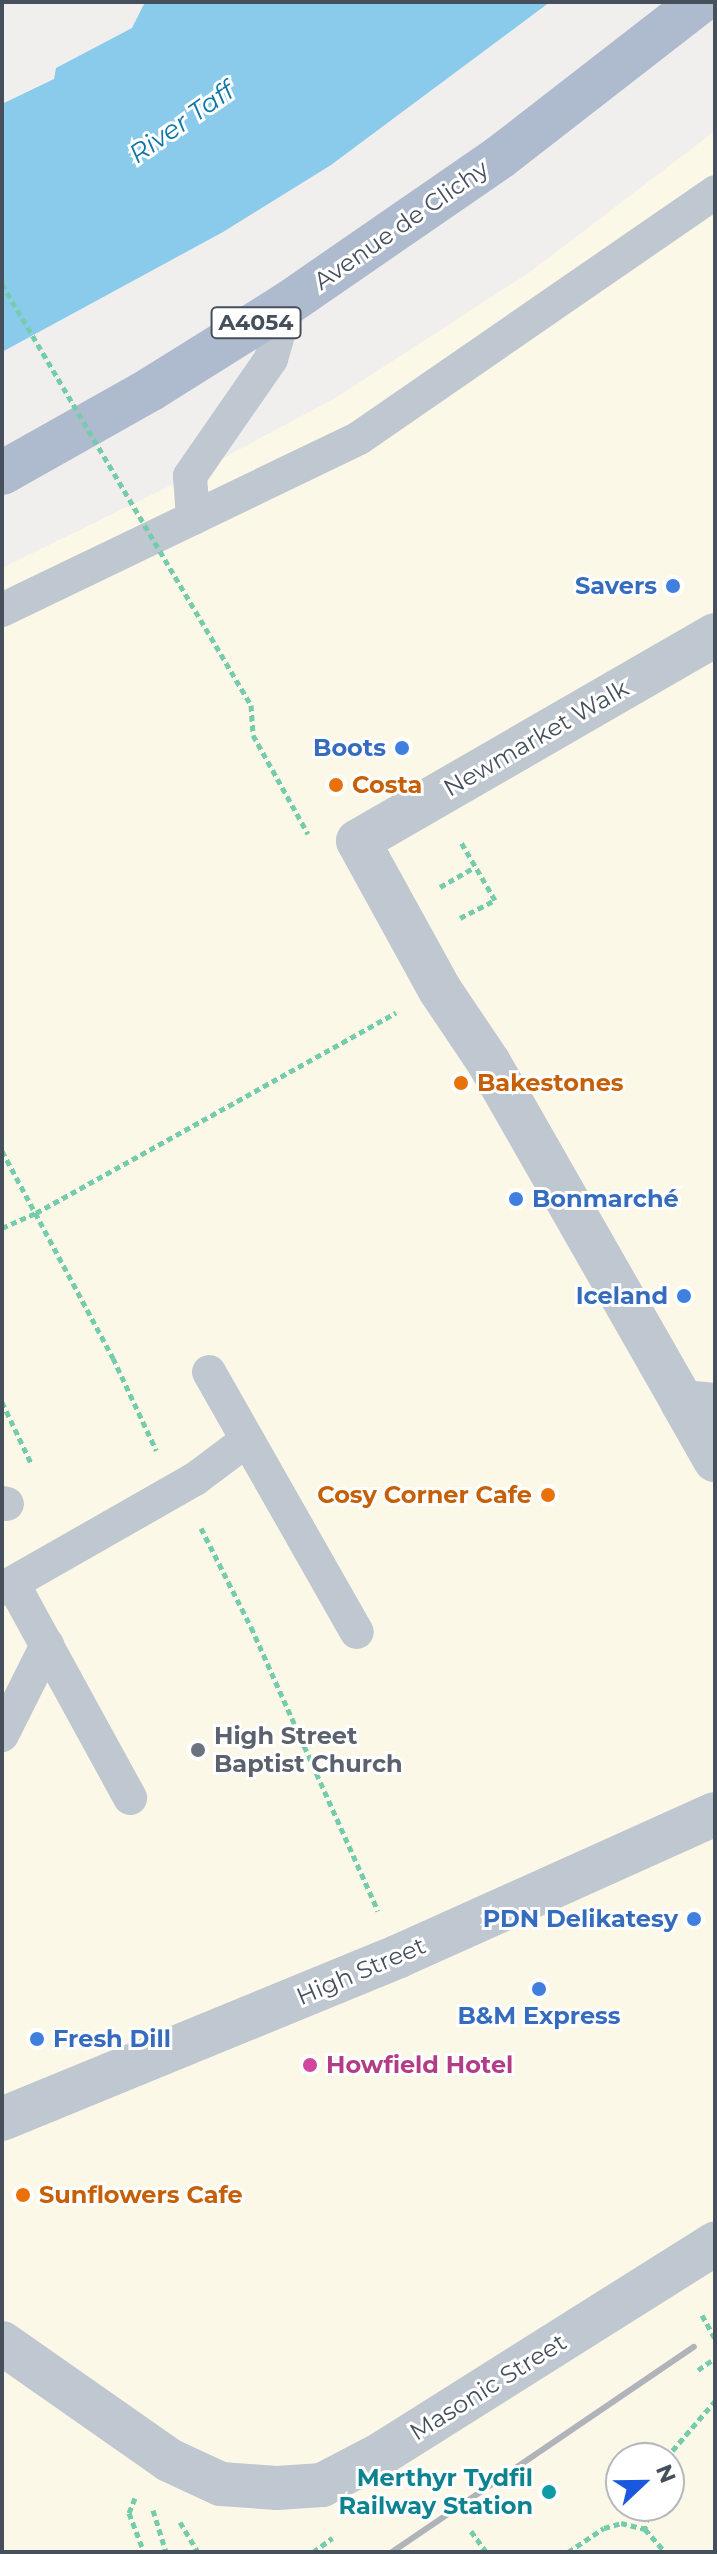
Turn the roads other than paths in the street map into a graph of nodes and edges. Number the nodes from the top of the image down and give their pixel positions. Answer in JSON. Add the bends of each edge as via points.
{"nodes":[{"id":1,"x":700,"y":2,"type":"edge"},
{"id":2,"x":715,"y":192,"type":"edge"},
{"id":3,"x":287,"y":304,"type":"junction"},
{"id":4,"x":2,"y":473,"type":"edge"},
{"id":5,"x":193,"y":518,"type":"junction"},
{"id":6,"x":2,"y":610,"type":"edge"},
{"id":7,"x":715,"y":635,"type":"edge"},
{"id":8,"x":209,"y":1372,"type":"dead end"},
{"id":9,"x":699,"y":1403,"type":"edge"},
{"id":10,"x":247,"y":1440,"type":"junction"},
{"id":11,"x":715,"y":1460,"type":"edge"},
{"id":12,"x":8,"y":1586,"type":"edge"},
{"id":13,"x":357,"y":1632,"type":"dead end"},
{"id":14,"x":47,"y":1645,"type":"junction"},
{"id":15,"x":2,"y":1735,"type":"edge"},
{"id":16,"x":130,"y":1798,"type":"dead end"},
{"id":17,"x":715,"y":1814,"type":"edge"},
{"id":18,"x":2,"y":2119,"type":"edge"},
{"id":19,"x":715,"y":2244,"type":"edge"},
{"id":20,"x":2,"y":2343,"type":"edge"}],
"edges":[{"from":1,"to":3,"type":"main road","name":"Avenue de Clichy","number":"A4054","via":[[500,157]]},
{"from":2,"to":5,"type":"lane","via":[[359,438]]},
{"from":3,"to":4,"type":"main road","name":"Avenue de Clichy","number":"A4054"},
{"from":3,"to":5,"type":"lane","via":[[271,359],[190,476]]},
{"from":5,"to":6,"type":"lane"},
{"from":7,"to":9,"type":"street","name":"Newmarket Walk","via":[[358,841],[440,990]]},
{"from":8,"to":10,"type":"lane"},
{"from":9,"to":11,"type":"street"},
{"from":10,"to":12,"type":"lane","via":[[195,1479]]},
{"from":10,"to":13,"type":"lane"},
{"from":12,"to":14,"type":"lane"},
{"from":14,"to":15,"type":"lane"},
{"from":14,"to":16,"type":"lane"},
{"from":17,"to":18,"type":"street","name":"High Street","via":[[399,1956]]},
{"from":19,"to":20,"type":"street","name":"Masonic Street","via":[[381,2454],[322,2485],[221,2484],[169,2460]]}]}
